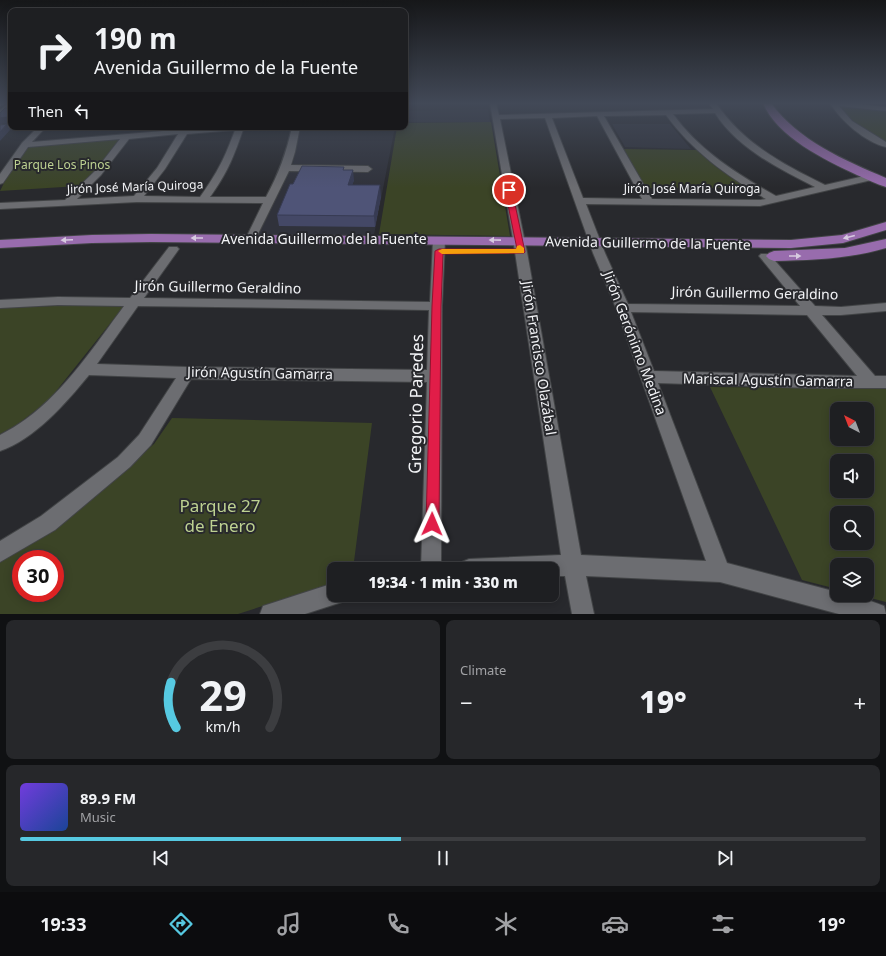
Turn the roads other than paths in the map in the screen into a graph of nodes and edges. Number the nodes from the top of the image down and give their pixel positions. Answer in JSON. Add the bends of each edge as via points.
{"nodes":[{"id":1,"x":38,"y":132,"type":"edge"},
{"id":2,"x":184,"y":132,"type":"junction"},
{"id":3,"x":188,"y":132,"type":"edge"},
{"id":4,"x":238,"y":132,"type":"edge"},
{"id":5,"x":295,"y":132,"type":"edge"},
{"id":6,"x":498,"y":132,"type":"edge"},
{"id":7,"x":554,"y":132,"type":"edge"},
{"id":8,"x":609,"y":132,"type":"edge"},
{"id":9,"x":683,"y":132,"type":"edge"},
{"id":10,"x":737,"y":132,"type":"edge"},
{"id":11,"x":794,"y":132,"type":"edge"},
{"id":12,"x":809,"y":132,"type":"edge"},
{"id":13,"x":865,"y":132,"type":"edge"},
{"id":14,"x":127,"y":136,"type":"junction"},
{"id":15,"x":25,"y":145,"type":"junction"},
{"id":16,"x":886,"y":145,"type":"edge"},
{"id":17,"x":286,"y":168,"type":"junction"},
{"id":18,"x":368,"y":169,"type":"dead end"},
{"id":19,"x":886,"y":175,"type":"edge"},
{"id":20,"x":873,"y":177,"type":"junction"},
{"id":21,"x":0,"y":181,"type":"edge"},
{"id":22,"x":886,"y":183,"type":"edge"},
{"id":23,"x":825,"y":188,"type":"junction"},
{"id":24,"x":204,"y":198,"type":"junction"},
{"id":25,"x":137,"y":199,"type":"junction"},
{"id":26,"x":270,"y":200,"type":"junction"},
{"id":27,"x":775,"y":200,"type":"junction"},
{"id":28,"x":580,"y":201,"type":"junction"},
{"id":29,"x":68,"y":202,"type":"junction"},
{"id":30,"x":650,"y":202,"type":"junction"},
{"id":31,"x":0,"y":206,"type":"edge"},
{"id":32,"x":886,"y":226,"type":"edge"},
{"id":33,"x":251,"y":238,"type":"junction"},
{"id":34,"x":886,"y":243,"type":"edge"},
{"id":35,"x":3,"y":246,"type":"edge"},
{"id":36,"x":439,"y":246,"type":"junction"},
{"id":37,"x":520,"y":246,"type":"junction"},
{"id":38,"x":597,"y":248,"type":"junction"},
{"id":39,"x":173,"y":249,"type":"junction"},
{"id":40,"x":0,"y":255,"type":"edge"},
{"id":41,"x":765,"y":256,"type":"junction"},
{"id":42,"x":134,"y":302,"type":"junction"},
{"id":43,"x":0,"y":304,"type":"edge"},
{"id":44,"x":436,"y":306,"type":"junction"},
{"id":45,"x":886,"y":307,"type":"edge"},
{"id":46,"x":623,"y":308,"type":"junction"},
{"id":47,"x":811,"y":310,"type":"junction"},
{"id":48,"x":85,"y":369,"type":"junction"},
{"id":49,"x":187,"y":372,"type":"junction"},
{"id":50,"x":435,"y":376,"type":"junction"},
{"id":51,"x":649,"y":377,"type":"junction"},
{"id":52,"x":871,"y":382,"type":"junction"},
{"id":53,"x":886,"y":382,"type":"edge"},
{"id":54,"x":0,"y":444,"type":"edge"},
{"id":55,"x":0,"y":552,"type":"edge"},
{"id":56,"x":432,"y":562,"type":"edge"},
{"id":57,"x":573,"y":565,"type":"junction"},
{"id":58,"x":559,"y":566,"type":"edge"},
{"id":59,"x":720,"y":572,"type":"junction"},
{"id":60,"x":327,"y":596,"type":"edge"},
{"id":61,"x":271,"y":614,"type":"edge"},
{"id":62,"x":583,"y":614,"type":"edge"},
{"id":63,"x":876,"y":614,"type":"edge"}],
"edges":[{"from":1,"to":15,"type":"street"},
{"from":2,"to":3,"type":"street"},
{"from":2,"to":14,"type":"street"},
{"from":2,"to":25,"type":"street","via":[[161,170]]},
{"from":4,"to":24,"type":"street","via":[[220,176]]},
{"from":5,"to":17,"type":"street"},
{"from":6,"to":37,"type":"street","name":"Jirón Francisco Olazábal"},
{"from":7,"to":28,"type":"street","name":"Jirón Gerónimo Medina"},
{"from":8,"to":30,"type":"street"},
{"from":9,"to":27,"type":"street","via":[[731,174]]},
{"from":10,"to":23,"type":"street","via":[[760,152],[787,170]]},
{"from":11,"to":20,"type":"main road","via":[[838,160]]},
{"from":12,"to":19,"type":"main road","via":[[851,158]]},
{"from":13,"to":16,"type":"street"},
{"from":14,"to":15,"type":"street"},
{"from":14,"to":29,"type":"street","via":[[98,173]]},
{"from":15,"to":21,"type":"street"},
{"from":17,"to":18,"type":"street"},
{"from":17,"to":26,"type":"street"},
{"from":20,"to":22,"type":"main road"},
{"from":20,"to":23,"type":"street","name":"Jirón José María Quiroga"},
{"from":23,"to":27,"type":"street","name":"Jirón José María Quiroga"},
{"from":24,"to":25,"type":"street","name":"Jirón José María Quiroga"},
{"from":24,"to":26,"type":"street","name":"Jirón José María Quiroga"},
{"from":25,"to":29,"type":"street","name":"Jirón José María Quiroga"},
{"from":26,"to":33,"type":"street"},
{"from":27,"to":30,"type":"street","name":"Jirón José María Quiroga","via":[[731,204]]},
{"from":28,"to":30,"type":"street","name":"Jirón José María Quiroga"},
{"from":28,"to":38,"type":"street","name":"Jirón Gerónimo Medina"},
{"from":29,"to":31,"type":"street","name":"Jirón José María Quiroga"},
{"from":32,"to":38,"type":"main road","name":"Avenida Guillermo de la Fuente","one_way":true,"via":[[843,239],[791,244]]},
{"from":33,"to":35,"type":"main road","name":"Avenida Guillermo de la Fuente","one_way":true,"via":[[92,239]]},
{"from":33,"to":36,"type":"main road","name":"Avenida Guillermo de la Fuente"},
{"from":41,"to":34,"type":"main road","name":"Avenida Guillermo de la Fuente","one_way":true,"via":[[859,250]]},
{"from":36,"to":37,"type":"main road","name":"Avenida Guillermo de la Fuente"},
{"from":36,"to":39,"type":"main road","name":"Avenida Guillermo de la Fuente"},
{"from":36,"to":44,"type":"street","name":"Gregorio Paredes"},
{"from":37,"to":38,"type":"main road","name":"Avenida Guillermo de la Fuente"},
{"from":37,"to":57,"type":"street","name":"Jirón Francisco Olazábal"},
{"from":38,"to":41,"type":"main road","name":"Avenida Guillermo de la Fuente"},
{"from":38,"to":46,"type":"street","name":"Jirón Gerónimo Medina"},
{"from":39,"to":40,"type":"main road","name":"Avenida Guillermo de la Fuente"},
{"from":39,"to":42,"type":"street"},
{"from":41,"to":47,"type":"street"},
{"from":42,"to":43,"type":"street","name":"Jirón Guillermo Geraldino","via":[[58,301]]},
{"from":42,"to":44,"type":"street","name":"Jirón Guillermo Geraldino"},
{"from":42,"to":48,"type":"street"},
{"from":44,"to":50,"type":"street","name":"Gregorio Paredes"},
{"from":45,"to":47,"type":"street","name":"Jirón Guillermo Geraldino"},
{"from":46,"to":47,"type":"street","name":"Jirón Guillermo Geraldino"},
{"from":46,"to":51,"type":"street","name":"Jirón Gerónimo Medina"},
{"from":47,"to":52,"type":"street"},
{"from":48,"to":49,"type":"street","name":"Jirón Agustín Gamarra"},
{"from":48,"to":54,"type":"street","via":[[60,399],[32,424]]},
{"from":49,"to":50,"type":"street","name":"Jirón Agustín Gamarra"},
{"from":49,"to":55,"type":"street","via":[[145,440],[124,462],[48,523]]},
{"from":50,"to":56,"type":"street","name":"Gregorio Paredes"},
{"from":51,"to":52,"type":"street","name":"Mariscal Agustín Gamarra"},
{"from":51,"to":59,"type":"street","name":"Jirón Gerónimo Medina"},
{"from":52,"to":53,"type":"street","name":"Mariscal Agustín Gamarra"},
{"from":57,"to":58,"type":"street"},
{"from":57,"to":59,"type":"street"},
{"from":57,"to":62,"type":"street","name":"Jirón Francisco Olazábal"},
{"from":59,"to":63,"type":"street"},
{"from":60,"to":61,"type":"street"}]}
